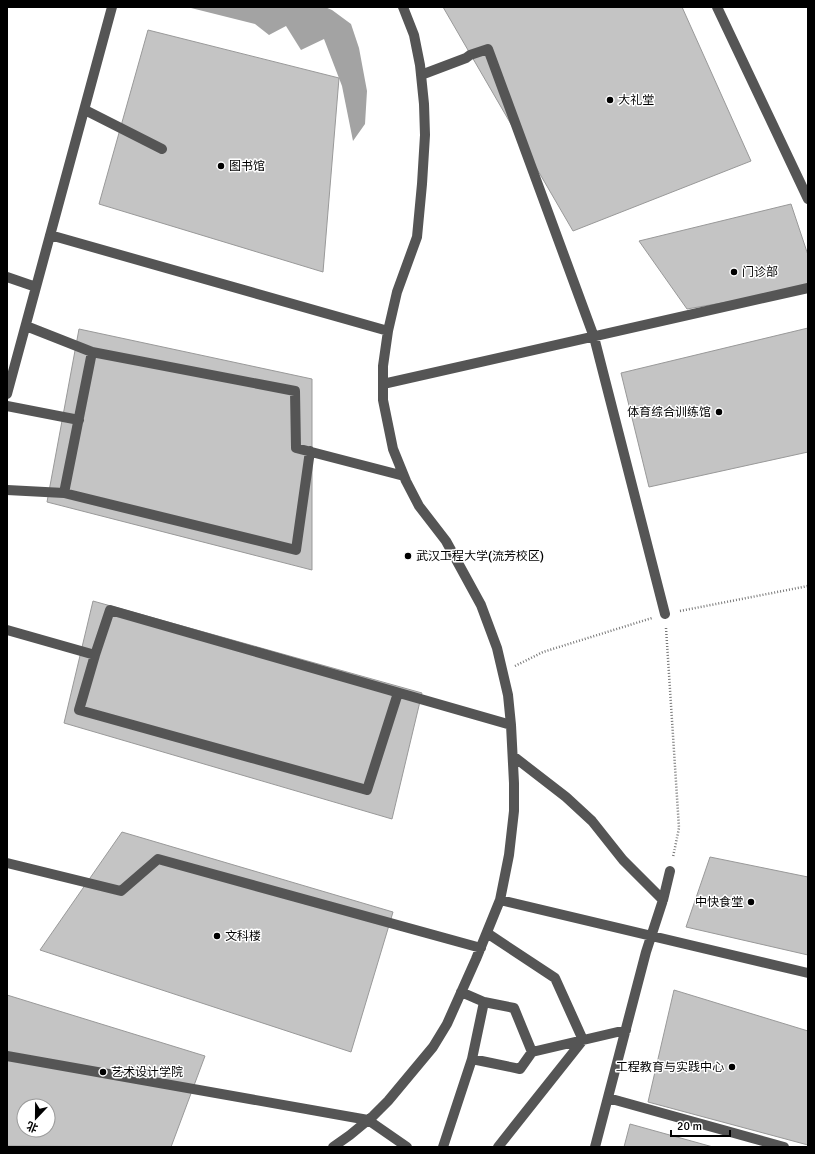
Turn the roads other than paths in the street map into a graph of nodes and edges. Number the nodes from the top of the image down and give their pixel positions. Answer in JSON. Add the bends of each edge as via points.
{"nodes":[{"id":1,"x":112,"y":7,"type":"edge"},
{"id":2,"x":403,"y":7,"type":"edge"},
{"id":3,"x":717,"y":7,"type":"edge"},
{"id":4,"x":421,"y":75,"type":"junction"},
{"id":5,"x":85,"y":110,"type":"junction"},
{"id":6,"x":162,"y":149,"type":"dead end"},
{"id":7,"x":808,"y":199,"type":"edge"},
{"id":8,"x":50,"y":235,"type":"junction"},
{"id":9,"x":7,"y":277,"type":"edge"},
{"id":10,"x":36,"y":287,"type":"junction"},
{"id":11,"x":808,"y":288,"type":"edge"},
{"id":12,"x":26,"y":326,"type":"junction"},
{"id":13,"x":388,"y":331,"type":"junction"},
{"id":14,"x":594,"y":337,"type":"junction"},
{"id":15,"x":92,"y":352,"type":"junction"},
{"id":16,"x":383,"y":384,"type":"junction"},
{"id":17,"x":7,"y":394,"type":"edge"},
{"id":18,"x":7,"y":406,"type":"edge"},
{"id":19,"x":78,"y":420,"type":"junction"},
{"id":20,"x":310,"y":451,"type":"junction"},
{"id":21,"x":404,"y":476,"type":"junction"},
{"id":22,"x":7,"y":490,"type":"edge"},
{"id":23,"x":64,"y":494,"type":"junction"},
{"id":24,"x":665,"y":614,"type":"road end"},
{"id":25,"x":7,"y":630,"type":"edge"},
{"id":26,"x":95,"y":655,"type":"junction"},
{"id":27,"x":398,"y":693,"type":"junction"},
{"id":28,"x":511,"y":725,"type":"junction"},
{"id":29,"x":513,"y":756,"type":"junction"},
{"id":30,"x":7,"y":863,"type":"edge"},
{"id":31,"x":670,"y":871,"type":"road end"},
{"id":32,"x":500,"y":900,"type":"junction"},
{"id":33,"x":663,"y":900,"type":"junction"},
{"id":34,"x":487,"y":933,"type":"junction"},
{"id":35,"x":651,"y":936,"type":"junction"},
{"id":36,"x":481,"y":948,"type":"junction"},
{"id":37,"x":808,"y":973,"type":"edge"},
{"id":38,"x":461,"y":992,"type":"junction"},
{"id":39,"x":484,"y":1002,"type":"junction"},
{"id":40,"x":626,"y":1030,"type":"junction"},
{"id":41,"x":583,"y":1040,"type":"junction"},
{"id":42,"x":532,"y":1052,"type":"junction"},
{"id":43,"x":7,"y":1056,"type":"edge"},
{"id":44,"x":472,"y":1058,"type":"junction"},
{"id":45,"x":608,"y":1098,"type":"junction"},
{"id":46,"x":368,"y":1120,"type":"junction"},
{"id":47,"x":333,"y":1147,"type":"edge"},
{"id":48,"x":407,"y":1147,"type":"edge"},
{"id":49,"x":443,"y":1147,"type":"edge"},
{"id":50,"x":498,"y":1147,"type":"edge"},
{"id":51,"x":595,"y":1147,"type":"edge"},
{"id":52,"x":784,"y":1147,"type":"edge"}],
"edges":[{"from":1,"to":5,"type":"street"},
{"from":2,"to":4,"type":"street","via":[[414,36]]},
{"from":3,"to":7,"type":"street"},
{"from":4,"to":13,"type":"street","via":[[425,135],[417,237],[397,292]]},
{"from":4,"to":14,"type":"street","via":[[488,49]]},
{"from":5,"to":6,"type":"street"},
{"from":5,"to":8,"type":"street"},
{"from":8,"to":10,"type":"street"},
{"from":8,"to":13,"type":"street"},
{"from":9,"to":10,"type":"street"},
{"from":10,"to":12,"type":"street"},
{"from":11,"to":14,"type":"street"},
{"from":12,"to":15,"type":"street"},
{"from":12,"to":17,"type":"street"},
{"from":13,"to":16,"type":"street"},
{"from":14,"to":16,"type":"street"},
{"from":14,"to":24,"type":"street"},
{"from":15,"to":19,"type":"street"},
{"from":15,"to":20,"type":"street","via":[[296,391],[296,448]]},
{"from":16,"to":21,"type":"street","via":[[383,400],[393,449]]},
{"from":18,"to":19,"type":"street"},
{"from":19,"to":23,"type":"street"},
{"from":20,"to":21,"type":"street"},
{"from":20,"to":23,"type":"street","via":[[296,550]]},
{"from":21,"to":28,"type":"street","via":[[419,506],[446,541],[481,605],[497,648],[508,695]]},
{"from":22,"to":23,"type":"street"},
{"from":25,"to":26,"type":"street"},
{"from":26,"to":27,"type":"street","via":[[110,610]]},
{"from":26,"to":27,"type":"street","via":[[79,710],[367,790]]},
{"from":27,"to":28,"type":"street"},
{"from":28,"to":29,"type":"street"},
{"from":29,"to":32,"type":"street","via":[[514,812]]},
{"from":29,"to":33,"type":"street","via":[[566,797],[592,821],[623,860]]},
{"from":30,"to":36,"type":"street","via":[[121,891],[158,859]]},
{"from":31,"to":33,"type":"street"},
{"from":32,"to":34,"type":"street"},
{"from":32,"to":35,"type":"street"},
{"from":33,"to":35,"type":"street"},
{"from":34,"to":36,"type":"street"},
{"from":34,"to":41,"type":"street","via":[[555,978]]},
{"from":35,"to":37,"type":"street"},
{"from":35,"to":40,"type":"street"},
{"from":36,"to":38,"type":"street"},
{"from":38,"to":39,"type":"street"},
{"from":38,"to":46,"type":"street","via":[[447,1024],[433,1047],[388,1101]]},
{"from":39,"to":42,"type":"street","via":[[514,1008]]},
{"from":39,"to":44,"type":"street"},
{"from":40,"to":41,"type":"street"},
{"from":40,"to":45,"type":"street"},
{"from":41,"to":42,"type":"street"},
{"from":41,"to":50,"type":"street"},
{"from":42,"to":44,"type":"street","via":[[520,1069]]},
{"from":43,"to":46,"type":"street"},
{"from":44,"to":49,"type":"street"},
{"from":45,"to":51,"type":"street"},
{"from":45,"to":52,"type":"street"},
{"from":46,"to":47,"type":"street"},
{"from":46,"to":48,"type":"street"}]}
